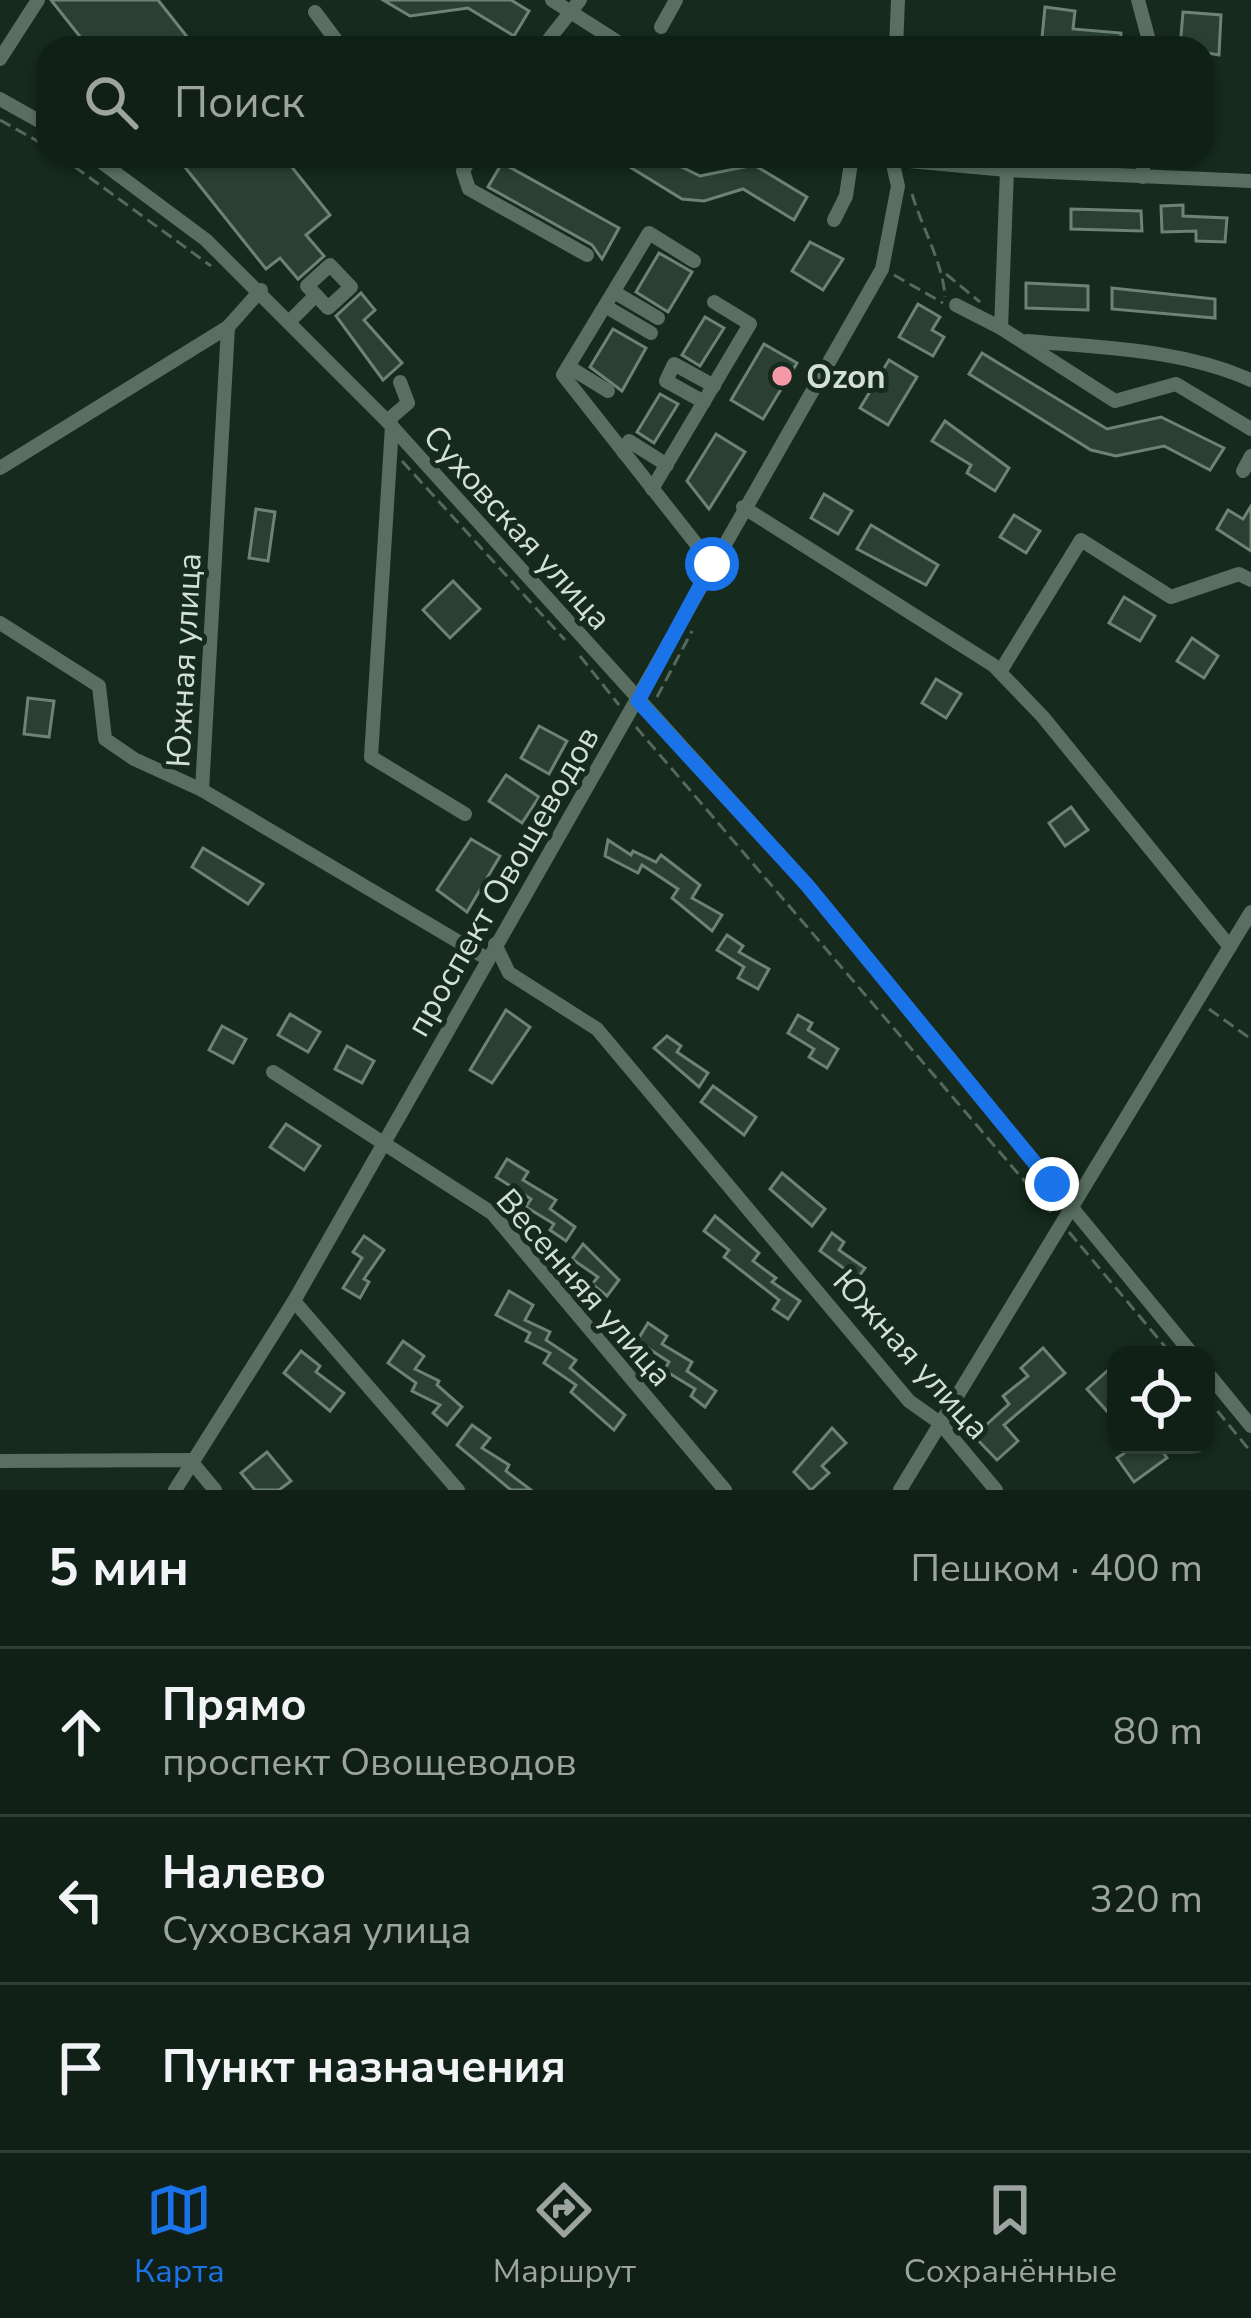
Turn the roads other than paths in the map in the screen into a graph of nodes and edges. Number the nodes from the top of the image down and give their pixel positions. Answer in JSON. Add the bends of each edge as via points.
{"nodes":[{"id":1,"x":38,"y":0,"type":"edge"},
{"id":2,"x":552,"y":0,"type":"edge"},
{"id":3,"x":676,"y":0,"type":"edge"},
{"id":4,"x":898,"y":0,"type":"edge"},
{"id":5,"x":1138,"y":0,"type":"edge"},
{"id":6,"x":574,"y":6,"type":"edge"},
{"id":7,"x":315,"y":12,"type":"dead end"},
{"id":8,"x":661,"y":27,"type":"dead end"},
{"id":9,"x":333,"y":36,"type":"edge"},
{"id":10,"x":551,"y":36,"type":"edge"},
{"id":11,"x":609,"y":36,"type":"edge"},
{"id":12,"x":896,"y":36,"type":"edge"},
{"id":13,"x":1148,"y":36,"type":"edge"},
{"id":14,"x":0,"y":59,"type":"edge"},
{"id":15,"x":0,"y":99,"type":"edge"},
{"id":16,"x":36,"y":119,"type":"edge"},
{"id":17,"x":109,"y":168,"type":"edge"},
{"id":18,"x":465,"y":168,"type":"edge"},
{"id":19,"x":851,"y":168,"type":"edge"},
{"id":20,"x":896,"y":168,"type":"edge"},
{"id":21,"x":982,"y":168,"type":"edge"},
{"id":22,"x":1143,"y":168,"type":"edge"},
{"id":23,"x":1007,"y":170,"type":"junction"},
{"id":24,"x":1143,"y":177,"type":"junction"},
{"id":25,"x":1251,"y":181,"type":"edge"},
{"id":26,"x":833,"y":220,"type":"dead end"},
{"id":27,"x":587,"y":255,"type":"dead end"},
{"id":28,"x":694,"y":261,"type":"dead end"},
{"id":29,"x":262,"y":290,"type":"junction"},
{"id":30,"x":614,"y":292,"type":"junction"},
{"id":31,"x":316,"y":296,"type":"dead end"},
{"id":32,"x":714,"y":302,"type":"dead end"},
{"id":33,"x":956,"y":304,"type":"dead end"},
{"id":34,"x":605,"y":306,"type":"junction"},
{"id":35,"x":291,"y":320,"type":"junction"},
{"id":36,"x":228,"y":327,"type":"junction"},
{"id":37,"x":1001,"y":328,"type":"junction"},
{"id":38,"x":1022,"y":341,"type":"junction"},
{"id":39,"x":569,"y":367,"type":"junction"},
{"id":40,"x":1251,"y":380,"type":"edge"},
{"id":41,"x":400,"y":382,"type":"dead end"},
{"id":42,"x":714,"y":386,"type":"junction"},
{"id":43,"x":608,"y":391,"type":"dead end"},
{"id":44,"x":704,"y":402,"type":"junction"},
{"id":45,"x":390,"y":423,"type":"junction"},
{"id":46,"x":1251,"y":429,"type":"edge"},
{"id":47,"x":624,"y":453,"type":"junction"},
{"id":48,"x":1251,"y":456,"type":"edge"},
{"id":49,"x":667,"y":465,"type":"junction"},
{"id":50,"x":0,"y":468,"type":"edge"},
{"id":51,"x":1243,"y":471,"type":"dead end"},
{"id":52,"x":652,"y":489,"type":"junction"},
{"id":53,"x":743,"y":508,"type":"junction"},
{"id":54,"x":712,"y":564,"type":"junction"},
{"id":55,"x":1251,"y":580,"type":"edge"},
{"id":56,"x":0,"y":623,"type":"edge"},
{"id":57,"x":1000,"y":672,"type":"junction"},
{"id":58,"x":638,"y":701,"type":"junction"},
{"id":59,"x":202,"y":790,"type":"junction"},
{"id":60,"x":465,"y":814,"type":"dead end"},
{"id":61,"x":1251,"y":912,"type":"edge"},
{"id":62,"x":1230,"y":947,"type":"junction"},
{"id":63,"x":490,"y":951,"type":"junction"},
{"id":64,"x":273,"y":1072,"type":"dead end"},
{"id":65,"x":385,"y":1140,"type":"junction"},
{"id":66,"x":1072,"y":1210,"type":"junction"},
{"id":67,"x":294,"y":1301,"type":"junction"},
{"id":68,"x":1185,"y":1346,"type":"edge"},
{"id":69,"x":1215,"y":1382,"type":"edge"},
{"id":70,"x":940,"y":1423,"type":"junction"},
{"id":71,"x":1251,"y":1426,"type":"edge"},
{"id":72,"x":190,"y":1460,"type":"junction"},
{"id":73,"x":0,"y":1461,"type":"edge"},
{"id":74,"x":175,"y":1490,"type":"edge"},
{"id":75,"x":215,"y":1490,"type":"edge"},
{"id":76,"x":458,"y":1490,"type":"edge"},
{"id":77,"x":725,"y":1490,"type":"edge"},
{"id":78,"x":900,"y":1490,"type":"edge"},
{"id":79,"x":996,"y":1490,"type":"edge"}],
"edges":[{"from":1,"to":14,"type":"street"},
{"from":2,"to":6,"type":"street"},
{"from":3,"to":8,"type":"street"},
{"from":4,"to":12,"type":"street"},
{"from":5,"to":13,"type":"street"},
{"from":6,"to":10,"type":"street"},
{"from":6,"to":11,"type":"street"},
{"from":7,"to":9,"type":"street"},
{"from":15,"to":16,"type":"street"},
{"from":17,"to":29,"type":"street","name":"Суховская улица"},
{"from":18,"to":27,"type":"street","via":[[469,189]]},
{"from":19,"to":26,"type":"street"},
{"from":20,"to":53,"type":"street","name":"проспект Овощеводов","via":[[882,268]]},
{"from":21,"to":23,"type":"street"},
{"from":22,"to":24,"type":"street"},
{"from":23,"to":24,"type":"street"},
{"from":23,"to":37,"type":"street"},
{"from":24,"to":25,"type":"street"},
{"from":28,"to":30,"type":"street","via":[[649,233]]},
{"from":29,"to":35,"type":"street","name":"Суховская улица"},
{"from":29,"to":36,"type":"street"},
{"from":30,"to":34,"type":"street"},
{"from":30,"to":34,"type":"street","via":[[654,326]]},
{"from":31,"to":35,"type":"street"},
{"from":32,"to":42,"type":"street","via":[[751,324]]},
{"from":33,"to":37,"type":"street"},
{"from":34,"to":39,"type":"street"},
{"from":35,"to":45,"type":"street","name":"Суховская улица"},
{"from":36,"to":50,"type":"street"},
{"from":36,"to":59,"type":"street","name":"Южная улица"},
{"from":37,"to":38,"type":"street"},
{"from":38,"to":40,"type":"street","via":[[1210,362]]},
{"from":38,"to":46,"type":"street","via":[[1115,401],[1176,383]]},
{"from":39,"to":43,"type":"street"},
{"from":39,"to":47,"type":"street","via":[[563,376]]},
{"from":41,"to":45,"type":"street","via":[[408,403]]},
{"from":42,"to":44,"type":"street"},
{"from":42,"to":44,"type":"street","via":[[674,364],[666,381]]},
{"from":44,"to":49,"type":"street"},
{"from":45,"to":58,"type":"street","name":"Суховская улица"},
{"from":45,"to":60,"type":"street","via":[[371,757]]},
{"from":47,"to":49,"type":"street","via":[[628,441]]},
{"from":47,"to":52,"type":"street"},
{"from":48,"to":51,"type":"street"},
{"from":49,"to":52,"type":"street"},
{"from":52,"to":54,"type":"street"},
{"from":53,"to":54,"type":"street","name":"проспект Овощеводов"},
{"from":53,"to":57,"type":"street"},
{"from":54,"to":58,"type":"street","name":"проспект Овощеводов"},
{"from":55,"to":57,"type":"street","via":[[1239,574],[1171,596],[1082,540]]},
{"from":56,"to":59,"type":"street","via":[[99,686],[104,739]]},
{"from":57,"to":62,"type":"street"},
{"from":58,"to":63,"type":"street","name":"проспект Овощеводов"},
{"from":58,"to":66,"type":"street","name":"Суховская улица","via":[[807,885]]},
{"from":59,"to":63,"type":"street","name":"Южная улица"},
{"from":61,"to":62,"type":"street"},
{"from":62,"to":66,"type":"street"},
{"from":63,"to":65,"type":"street","name":"проспект Овощеводов"},
{"from":63,"to":70,"type":"street","name":"Южная улица","via":[[509,973],[597,1029],[909,1401]]},
{"from":64,"to":65,"type":"street","name":"Весенняя улица"},
{"from":65,"to":67,"type":"street","name":"проспект Овощеводов"},
{"from":65,"to":77,"type":"street","name":"Весенняя улица","via":[[492,1213]]},
{"from":66,"to":68,"type":"street","name":"Суховская улица"},
{"from":66,"to":70,"type":"street"},
{"from":67,"to":72,"type":"street","name":"проспект Овощеводов"},
{"from":67,"to":76,"type":"street"},
{"from":69,"to":71,"type":"street"},
{"from":70,"to":78,"type":"street"},
{"from":70,"to":79,"type":"street","name":"Южная улица"},
{"from":72,"to":73,"type":"street"},
{"from":72,"to":74,"type":"street","name":"проспект Овощеводов"},
{"from":72,"to":75,"type":"street"}]}
